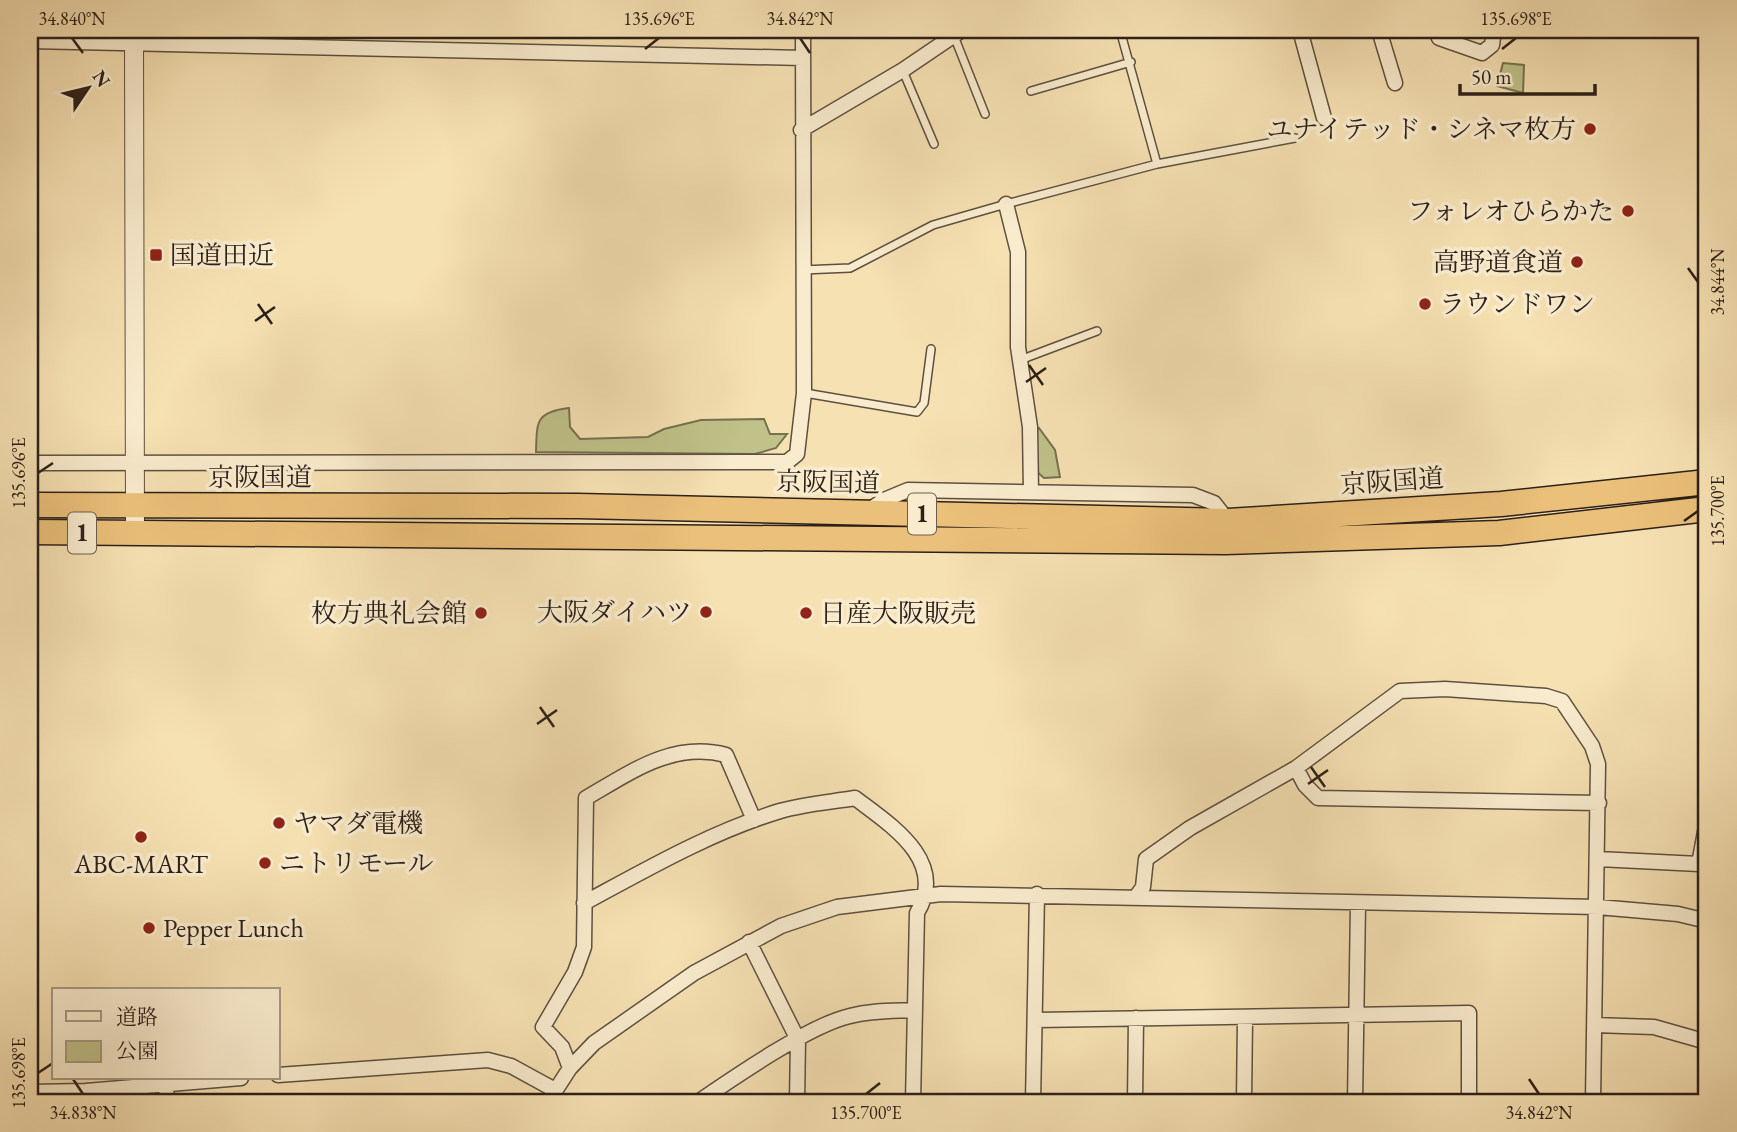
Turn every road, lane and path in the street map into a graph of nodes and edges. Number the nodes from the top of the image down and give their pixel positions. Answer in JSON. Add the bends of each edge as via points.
{"nodes":[{"id":1,"x":803,"y":30,"type":"edge"},
{"id":2,"x":1120,"y":30,"type":"edge"},
{"id":3,"x":1300,"y":30,"type":"edge"},
{"id":4,"x":1379,"y":30,"type":"edge"},
{"id":5,"x":1436,"y":30,"type":"edge"},
{"id":6,"x":1494,"y":30,"type":"edge"},
{"id":7,"x":958,"y":33,"type":"edge"},
{"id":8,"x":135,"y":36,"type":"edge"},
{"id":9,"x":30,"y":41,"type":"edge"},
{"id":10,"x":803,"y":58,"type":"junction"},
{"id":11,"x":1130,"y":62,"type":"junction"},
{"id":12,"x":903,"y":70,"type":"junction"},
{"id":13,"x":1395,"y":83,"type":"dead end"},
{"id":14,"x":1031,"y":91,"type":"dead end"},
{"id":15,"x":985,"y":114,"type":"dead end"},
{"id":16,"x":1324,"y":118,"type":"dead end"},
{"id":17,"x":801,"y":130,"type":"junction"},
{"id":18,"x":1295,"y":138,"type":"dead end"},
{"id":19,"x":934,"y":144,"type":"dead end"},
{"id":20,"x":1157,"y":164,"type":"junction"},
{"id":21,"x":1006,"y":204,"type":"junction"},
{"id":22,"x":802,"y":270,"type":"junction"},
{"id":23,"x":1097,"y":331,"type":"dead end"},
{"id":24,"x":931,"y":349,"type":"dead end"},
{"id":25,"x":1020,"y":360,"type":"junction"},
{"id":26,"x":804,"y":393,"type":"junction"},
{"id":27,"x":30,"y":463,"type":"edge"},
{"id":28,"x":134,"y":463,"type":"junction"},
{"id":29,"x":1707,"y":482,"type":"edge"},
{"id":30,"x":1031,"y":492,"type":"junction"},
{"id":31,"x":30,"y":505,"type":"edge"},
{"id":32,"x":135,"y":507,"type":"junction"},
{"id":33,"x":1707,"y":509,"type":"edge"},
{"id":34,"x":865,"y":513,"type":"junction"},
{"id":35,"x":1228,"y":521,"type":"junction"},
{"id":36,"x":30,"y":532,"type":"edge"},
{"id":37,"x":135,"y":533,"type":"junction"},
{"id":38,"x":1296,"y":768,"type":"junction"},
{"id":39,"x":1599,"y":803,"type":"junction"},
{"id":40,"x":754,"y":820,"type":"junction"},
{"id":41,"x":1707,"y":821,"type":"edge"},
{"id":42,"x":1598,"y":859,"type":"junction"},
{"id":43,"x":1037,"y":894,"type":"junction"},
{"id":44,"x":927,"y":895,"type":"junction"},
{"id":45,"x":1136,"y":897,"type":"junction"},
{"id":46,"x":584,"y":902,"type":"junction"},
{"id":47,"x":1358,"y":904,"type":"junction"},
{"id":48,"x":1598,"y":907,"type":"junction"},
{"id":49,"x":1707,"y":921,"type":"edge"},
{"id":50,"x":749,"y":942,"type":"junction"},
{"id":51,"x":915,"y":1010,"type":"junction"},
{"id":52,"x":1356,"y":1016,"type":"junction"},
{"id":53,"x":1136,"y":1018,"type":"junction"},
{"id":54,"x":1245,"y":1018,"type":"junction"},
{"id":55,"x":1035,"y":1020,"type":"junction"},
{"id":56,"x":1594,"y":1025,"type":"junction"},
{"id":57,"x":798,"y":1040,"type":"junction"},
{"id":58,"x":1707,"y":1042,"type":"edge"},
{"id":59,"x":570,"y":1068,"type":"junction"},
{"id":60,"x":280,"y":1075,"type":"edge"},
{"id":61,"x":216,"y":1080,"type":"edge"},
{"id":62,"x":166,"y":1084,"type":"junction"},
{"id":63,"x":30,"y":1092,"type":"edge"},
{"id":64,"x":551,"y":1096,"type":"edge"},
{"id":65,"x":86,"y":1097,"type":"edge"},
{"id":66,"x":167,"y":1102,"type":"edge"},
{"id":67,"x":698,"y":1102,"type":"edge"},
{"id":68,"x":797,"y":1102,"type":"edge"},
{"id":69,"x":914,"y":1102,"type":"edge"},
{"id":70,"x":1033,"y":1102,"type":"edge"},
{"id":71,"x":1135,"y":1102,"type":"edge"},
{"id":72,"x":1244,"y":1102,"type":"edge"},
{"id":73,"x":1355,"y":1102,"type":"edge"},
{"id":74,"x":1469,"y":1102,"type":"edge"},
{"id":75,"x":1593,"y":1102,"type":"edge"}],
"edges":[{"from":1,"to":10,"type":"street"},
{"from":2,"to":11,"type":"lane"},
{"from":3,"to":16,"type":"street"},
{"from":4,"to":13,"type":"street"},
{"from":5,"to":6,"type":"street","via":[[1439,38],[1482,53],[1492,45]]},
{"from":7,"to":12,"type":"street"},
{"from":7,"to":15,"type":"lane"},
{"from":8,"to":9,"type":"street"},
{"from":8,"to":10,"type":"street"},
{"from":8,"to":28,"type":"street"},
{"from":10,"to":17,"type":"street"},
{"from":11,"to":14,"type":"lane"},
{"from":11,"to":20,"type":"lane"},
{"from":12,"to":17,"type":"street"},
{"from":12,"to":19,"type":"lane"},
{"from":17,"to":22,"type":"street"},
{"from":18,"to":20,"type":"lane"},
{"from":20,"to":21,"type":"lane"},
{"from":21,"to":22,"type":"lane","via":[[933,225],[850,268]]},
{"from":21,"to":25,"type":"street","via":[[1017,252]]},
{"from":22,"to":26,"type":"street"},
{"from":23,"to":25,"type":"lane"},
{"from":24,"to":26,"type":"lane","via":[[924,403],[917,412]]},
{"from":25,"to":30,"type":"street","via":[[1030,427]]},
{"from":26,"to":28,"type":"street","via":[[797,453],[788,462],[774,464]]},
{"from":27,"to":28,"type":"street"},
{"from":28,"to":32,"type":"street"},
{"from":29,"to":35,"type":"highway","name":"京阪国道","number":"1","via":[[1501,504]]},
{"from":30,"to":34,"type":"street","via":[[908,490]]},
{"from":30,"to":35,"type":"street","via":[[1192,495],[1214,503]]},
{"from":31,"to":32,"type":"highway","name":"京阪国道","number":"1"},
{"from":32,"to":34,"type":"highway","name":"京阪国道","number":"1","via":[[578,506]]},
{"from":32,"to":37,"type":"street"},
{"from":33,"to":37,"type":"highway","name":"京阪国道","number":"1","via":[[1499,533],[1226,542]]},
{"from":34,"to":35,"type":"highway","name":"京阪国道","number":"1"},
{"from":36,"to":37,"type":"highway","name":"京阪国道","number":"1"},
{"from":38,"to":39,"type":"street","via":[[1318,798]]},
{"from":38,"to":39,"type":"street","via":[[1400,691],[1445,689],[1546,696],[1562,701],[1592,746],[1598,764]]},
{"from":38,"to":45,"type":"street","via":[[1190,828],[1146,859],[1143,887]]},
{"from":39,"to":42,"type":"street"},
{"from":40,"to":44,"type":"street","via":[[783,810],[855,798],[903,835],[925,869]]},
{"from":40,"to":46,"type":"street","via":[[690,846]]},
{"from":40,"to":46,"type":"street","via":[[726,755],[679,752],[651,761],[586,798]]},
{"from":41,"to":42,"type":"street","via":[[1699,864]]},
{"from":42,"to":48,"type":"street"},
{"from":43,"to":44,"type":"street"},
{"from":43,"to":45,"type":"street"},
{"from":43,"to":55,"type":"street"},
{"from":44,"to":50,"type":"street","via":[[837,907]]},
{"from":44,"to":51,"type":"street","via":[[917,913]]},
{"from":45,"to":47,"type":"street"},
{"from":46,"to":59,"type":"street","via":[[584,947],[543,1027],[562,1047]]},
{"from":47,"to":48,"type":"street"},
{"from":47,"to":52,"type":"street"},
{"from":48,"to":49,"type":"street"},
{"from":48,"to":56,"type":"street"},
{"from":50,"to":57,"type":"street"},
{"from":50,"to":59,"type":"street","via":[[672,988],[594,1043]]},
{"from":51,"to":57,"type":"street","via":[[847,1016]]},
{"from":51,"to":69,"type":"street"},
{"from":52,"to":54,"type":"street"},
{"from":52,"to":73,"type":"street"},
{"from":52,"to":74,"type":"street","via":[[1469,1013]]},
{"from":53,"to":54,"type":"street"},
{"from":53,"to":55,"type":"street"},
{"from":53,"to":71,"type":"street"},
{"from":54,"to":72,"type":"street"},
{"from":55,"to":70,"type":"street"},
{"from":56,"to":58,"type":"street","via":[[1654,1027]]},
{"from":56,"to":75,"type":"street"},
{"from":57,"to":67,"type":"street"},
{"from":57,"to":68,"type":"street"},
{"from":59,"to":64,"type":"street"},
{"from":60,"to":64,"type":"street","via":[[488,1059],[511,1066]]},
{"from":61,"to":62,"type":"street"},
{"from":62,"to":65,"type":"street"},
{"from":62,"to":66,"type":"street"},
{"from":63,"to":65,"type":"street"}]}
